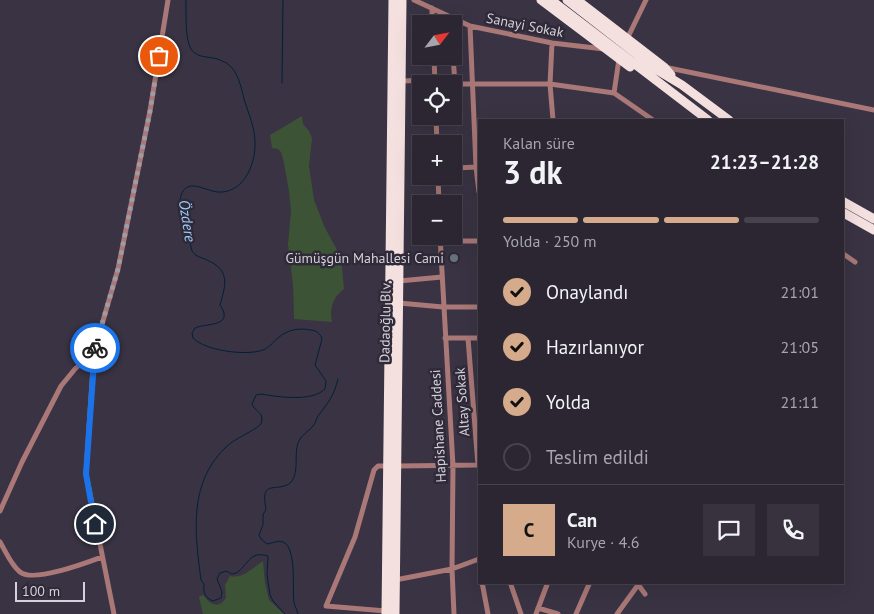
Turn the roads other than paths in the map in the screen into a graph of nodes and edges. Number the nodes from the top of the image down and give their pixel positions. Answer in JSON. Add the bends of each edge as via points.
{"nodes":[{"id":1,"x":168,"y":0,"type":"edge"},
{"id":2,"x":393,"y":0,"type":"edge"},
{"id":3,"x":402,"y":0,"type":"edge"},
{"id":4,"x":414,"y":0,"type":"edge"},
{"id":5,"x":541,"y":0,"type":"edge"},
{"id":6,"x":551,"y":0,"type":"edge"},
{"id":7,"x":567,"y":0,"type":"edge"},
{"id":8,"x":577,"y":0,"type":"edge"},
{"id":9,"x":646,"y":0,"type":"edge"},
{"id":10,"x":432,"y":8,"type":"junction"},
{"id":11,"x":432,"y":15,"type":"edge"},
{"id":12,"x":447,"y":15,"type":"edge"},
{"id":13,"x":462,"y":22,"type":"edge"},
{"id":14,"x":470,"y":26,"type":"junction"},
{"id":15,"x":627,"y":38,"type":"junction"},
{"id":16,"x":552,"y":42,"type":"junction"},
{"id":17,"x":606,"y":50,"type":"junction"},
{"id":18,"x":620,"y":59,"type":"junction"},
{"id":19,"x":664,"y":67,"type":"junction"},
{"id":20,"x":401,"y":81,"type":"junction"},
{"id":21,"x":412,"y":81,"type":"edge"},
{"id":22,"x":462,"y":84,"type":"edge"},
{"id":23,"x":474,"y":84,"type":"junction"},
{"id":24,"x":550,"y":84,"type":"junction"},
{"id":25,"x":682,"y":85,"type":"junction"},
{"id":26,"x":614,"y":93,"type":"junction"},
{"id":27,"x":685,"y":103,"type":"junction"},
{"id":28,"x":874,"y":110,"type":"edge"},
{"id":29,"x":553,"y":119,"type":"edge"},
{"id":30,"x":652,"y":119,"type":"edge"},
{"id":31,"x":707,"y":119,"type":"edge"},
{"id":32,"x":728,"y":119,"type":"edge"},
{"id":33,"x":476,"y":127,"type":"edge"},
{"id":34,"x":477,"y":167,"type":"edge"},
{"id":35,"x":462,"y":168,"type":"edge"},
{"id":36,"x":478,"y":180,"type":"edge"},
{"id":37,"x":844,"y":202,"type":"edge"},
{"id":38,"x":844,"y":213,"type":"edge"},
{"id":39,"x":874,"y":219,"type":"edge"},
{"id":40,"x":874,"y":230,"type":"edge"},
{"id":41,"x":462,"y":240,"type":"edge"},
{"id":42,"x":478,"y":241,"type":"edge"},
{"id":43,"x":440,"y":245,"type":"edge"},
{"id":44,"x":844,"y":254,"type":"edge"},
{"id":45,"x":855,"y":262,"type":"dead end"},
{"id":46,"x":442,"y":277,"type":"junction"},
{"id":47,"x":399,"y":281,"type":"junction"},
{"id":48,"x":399,"y":303,"type":"junction"},
{"id":49,"x":443,"y":307,"type":"junction"},
{"id":50,"x":478,"y":307,"type":"edge"},
{"id":51,"x":445,"y":338,"type":"junction"},
{"id":52,"x":468,"y":338,"type":"junction"},
{"id":53,"x":478,"y":338,"type":"edge"},
{"id":54,"x":94,"y":352,"type":"junction"},
{"id":55,"x":478,"y":465,"type":"edge"},
{"id":56,"x":392,"y":466,"type":"junction"},
{"id":57,"x":452,"y":466,"type":"junction"},
{"id":58,"x":0,"y":511,"type":"edge"},
{"id":59,"x":0,"y":542,"type":"edge"},
{"id":60,"x":102,"y":557,"type":"junction"},
{"id":61,"x":478,"y":559,"type":"edge"},
{"id":62,"x":452,"y":569,"type":"junction"},
{"id":63,"x":395,"y":580,"type":"junction"},
{"id":64,"x":482,"y":584,"type":"edge"},
{"id":65,"x":511,"y":584,"type":"edge"},
{"id":66,"x":547,"y":584,"type":"edge"},
{"id":67,"x":589,"y":584,"type":"edge"},
{"id":68,"x":637,"y":584,"type":"edge"},
{"id":69,"x":645,"y":594,"type":"dead end"},
{"id":70,"x":537,"y":611,"type":"edge"},
{"id":71,"x":389,"y":613,"type":"edge"},
{"id":72,"x":114,"y":614,"type":"edge"},
{"id":73,"x":454,"y":614,"type":"edge"},
{"id":74,"x":488,"y":614,"type":"edge"},
{"id":75,"x":521,"y":614,"type":"edge"},
{"id":76,"x":558,"y":614,"type":"edge"},
{"id":77,"x":576,"y":614,"type":"edge"},
{"id":78,"x":617,"y":614,"type":"edge"}],
"edges":[{"from":1,"to":54,"type":"street","via":[[150,111],[118,269]]},
{"from":2,"to":56,"type":"highway","name":"Dadaoğlu Blv."},
{"from":3,"to":20,"type":"highway","name":"Dadaoğlu Blv."},
{"from":4,"to":10,"type":"street","name":"Sanayi Sokak"},
{"from":5,"to":17,"type":"highway"},
{"from":6,"to":27,"type":"highway"},
{"from":7,"to":25,"type":"highway","via":[[657,70]]},
{"from":8,"to":15,"type":"highway"},
{"from":9,"to":15,"type":"street"},
{"from":10,"to":11,"type":"street"},
{"from":10,"to":12,"type":"street","name":"Sanayi Sokak"},
{"from":13,"to":14,"type":"street","name":"Sanayi Sokak"},
{"from":14,"to":16,"type":"street","name":"Sanayi Sokak"},
{"from":14,"to":23,"type":"street"},
{"from":15,"to":19,"type":"highway"},
{"from":16,"to":17,"type":"street","name":"Sanayi Sokak"},
{"from":16,"to":24,"type":"street"},
{"from":17,"to":18,"type":"highway"},
{"from":18,"to":26,"type":"street"},
{"from":18,"to":27,"type":"highway","via":[[658,89]]},
{"from":19,"to":25,"type":"highway"},
{"from":19,"to":28,"type":"street"},
{"from":20,"to":21,"type":"street"},
{"from":20,"to":47,"type":"highway","name":"Dadaoğlu Blv."},
{"from":22,"to":23,"type":"street"},
{"from":23,"to":24,"type":"street"},
{"from":23,"to":33,"type":"street"},
{"from":24,"to":26,"type":"street"},
{"from":24,"to":29,"type":"street"},
{"from":25,"to":32,"type":"highway"},
{"from":26,"to":30,"type":"street"},
{"from":27,"to":31,"type":"highway"},
{"from":33,"to":34,"type":"street"},
{"from":34,"to":35,"type":"street"},
{"from":34,"to":36,"type":"street"},
{"from":37,"to":39,"type":"highway"},
{"from":38,"to":40,"type":"highway"},
{"from":41,"to":42,"type":"street"},
{"from":43,"to":46,"type":"street","name":"Hapishane Caddesi"},
{"from":44,"to":45,"type":"street"},
{"from":46,"to":47,"type":"street"},
{"from":46,"to":49,"type":"street","name":"Hapishane Caddesi"},
{"from":47,"to":48,"type":"highway","name":"Dadaoğlu Blv."},
{"from":48,"to":49,"type":"street"},
{"from":48,"to":56,"type":"highway","name":"Dadaoğlu Blv."},
{"from":49,"to":50,"type":"street"},
{"from":49,"to":51,"type":"street","name":"Hapishane Caddesi"},
{"from":51,"to":52,"type":"street"},
{"from":51,"to":57,"type":"street","name":"Hapishane Caddesi"},
{"from":52,"to":53,"type":"street"},
{"from":52,"to":55,"type":"street","name":"Altay Sokak"},
{"from":54,"to":58,"type":"street","via":[[61,386]]},
{"from":54,"to":60,"type":"street","via":[[86,474]]},
{"from":55,"to":57,"type":"street"},
{"from":56,"to":57,"type":"street"},
{"from":56,"to":63,"type":"highway","name":"Dadaoğlu Blv."},
{"from":56,"to":71,"type":"highway","name":"Dadaoğlu Blv."},
{"from":56,"to":71,"type":"street","via":[[378,466],[374,470],[355,537],[326,606]]},
{"from":57,"to":62,"type":"street","name":"Hapishane Caddesi"},
{"from":59,"to":60,"type":"street","via":[[20,572],[28,577]]},
{"from":60,"to":72,"type":"street"},
{"from":61,"to":62,"type":"street"},
{"from":62,"to":63,"type":"street"},
{"from":62,"to":73,"type":"street","name":"Hapishane Caddesi"},
{"from":63,"to":71,"type":"highway","name":"Dadaoğlu Blv."},
{"from":64,"to":74,"type":"street"},
{"from":65,"to":75,"type":"street"},
{"from":66,"to":70,"type":"street"},
{"from":67,"to":77,"type":"street"},
{"from":68,"to":69,"type":"street"},
{"from":68,"to":78,"type":"street"},
{"from":70,"to":76,"type":"street"}]}
